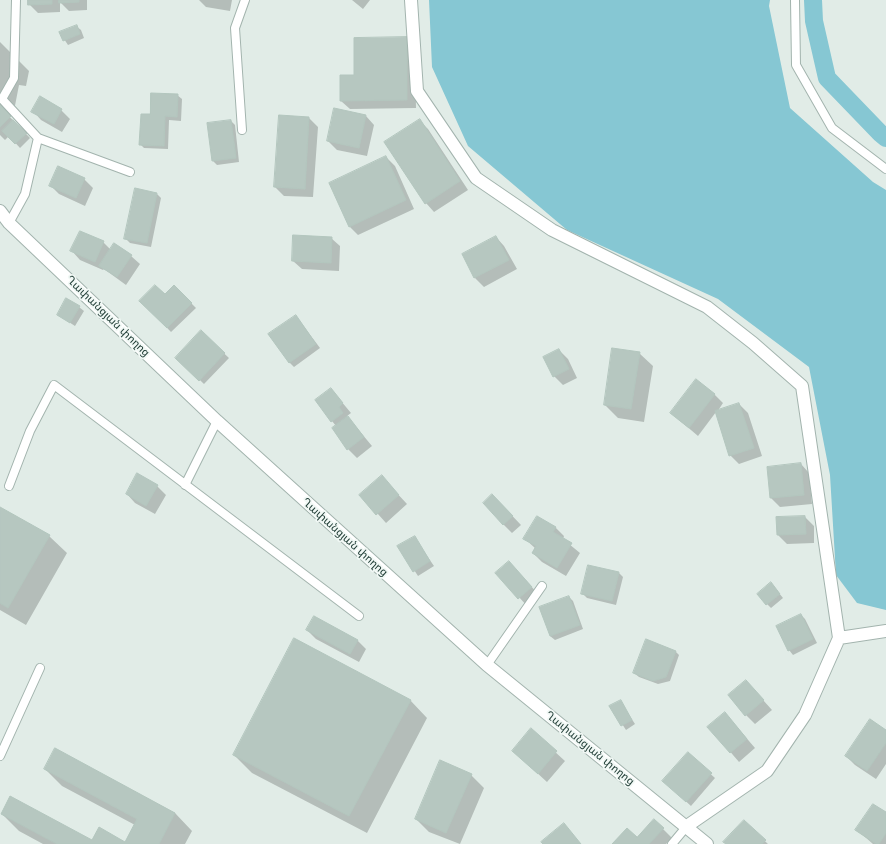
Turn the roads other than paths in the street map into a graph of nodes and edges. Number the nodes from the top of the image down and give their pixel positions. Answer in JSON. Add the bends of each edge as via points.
{"nodes":[{"id":1,"x":16,"y":0,"type":"edge"},
{"id":2,"x":245,"y":0,"type":"edge"},
{"id":3,"x":410,"y":0,"type":"edge"},
{"id":4,"x":795,"y":0,"type":"edge"},
{"id":5,"x":1,"y":99,"type":"edge"},
{"id":6,"x":242,"y":130,"type":"dead end"},
{"id":7,"x":38,"y":138,"type":"junction"},
{"id":8,"x":886,"y":169,"type":"edge"},
{"id":9,"x":130,"y":172,"type":"dead end"},
{"id":10,"x":0,"y":211,"type":"edge"},
{"id":11,"x":9,"y":223,"type":"junction"},
{"id":12,"x":217,"y":421,"type":"junction"},
{"id":13,"x":185,"y":485,"type":"junction"},
{"id":14,"x":9,"y":486,"type":"dead end"},
{"id":15,"x":542,"y":586,"type":"dead end"},
{"id":16,"x":359,"y":616,"type":"dead end"},
{"id":17,"x":886,"y":632,"type":"edge"},
{"id":18,"x":839,"y":638,"type":"junction"},
{"id":19,"x":487,"y":665,"type":"junction"},
{"id":20,"x":40,"y":668,"type":"dead end"},
{"id":21,"x":0,"y":756,"type":"edge"},
{"id":22,"x":687,"y":826,"type":"junction"},
{"id":23,"x":672,"y":844,"type":"edge"},
{"id":24,"x":707,"y":844,"type":"edge"}],
"edges":[{"from":1,"to":5,"type":"lane","via":[[14,78]]},
{"from":2,"to":6,"type":"lane","via":[[235,28]]},
{"from":3,"to":18,"type":"street","via":[[417,91],[476,178],[552,230],[706,307],[753,343],[802,386]]},
{"from":4,"to":8,"type":"lane","via":[[796,65],[832,128]]},
{"from":5,"to":7,"type":"lane"},
{"from":7,"to":9,"type":"lane"},
{"from":7,"to":11,"type":"lane","via":[[25,194]]},
{"from":10,"to":11,"type":"street","name":"Ղափանցյան փողոց"},
{"from":11,"to":12,"type":"street","name":"Ղափանցյան փողոց"},
{"from":12,"to":13,"type":"lane"},
{"from":12,"to":19,"type":"street","name":"Ղափանցյան փողոց"},
{"from":13,"to":14,"type":"lane","via":[[54,385],[30,430]]},
{"from":13,"to":16,"type":"lane"},
{"from":15,"to":19,"type":"lane"},
{"from":17,"to":18,"type":"street"},
{"from":18,"to":22,"type":"street","via":[[805,715],[767,771]]},
{"from":19,"to":22,"type":"street","name":"Ղափանցյան փողոց"},
{"from":20,"to":21,"type":"lane"},
{"from":22,"to":23,"type":"lane"},
{"from":22,"to":24,"type":"street","name":"Ղափանցյան փողոց"}]}
